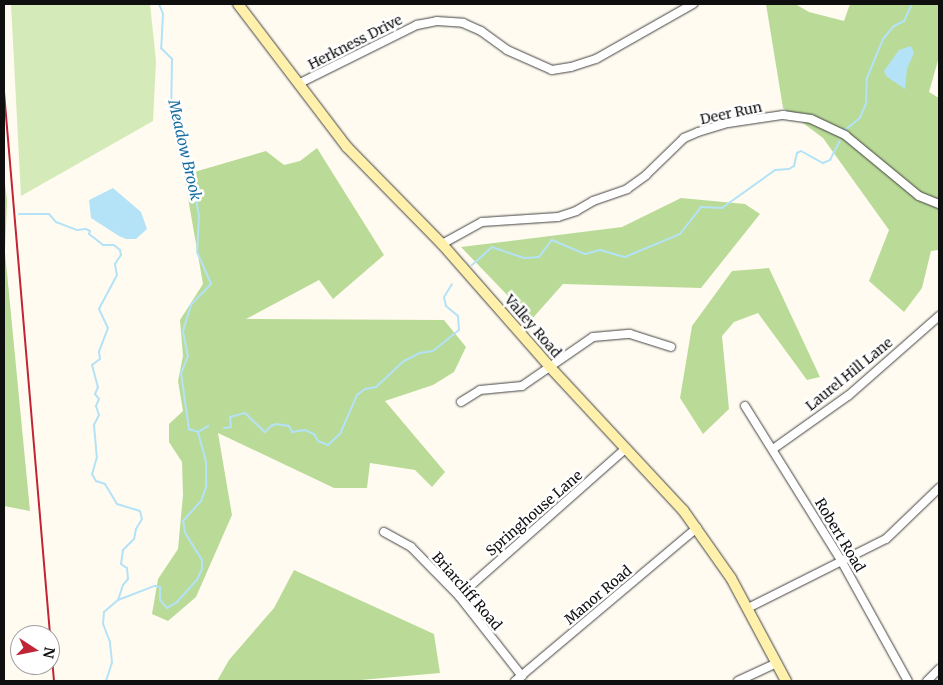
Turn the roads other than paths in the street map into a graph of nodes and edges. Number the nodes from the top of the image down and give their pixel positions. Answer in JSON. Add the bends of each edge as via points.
{"nodes":[{"id":1,"x":238,"y":4,"type":"edge"},
{"id":2,"x":693,"y":4,"type":"edge"},
{"id":3,"x":300,"y":83,"type":"junction"},
{"id":4,"x":939,"y":204,"type":"edge"},
{"id":5,"x":442,"y":244,"type":"junction"},
{"id":6,"x":939,"y":316,"type":"edge"},
{"id":7,"x":671,"y":347,"type":"dead end"},
{"id":8,"x":549,"y":366,"type":"junction"},
{"id":9,"x":461,"y":402,"type":"dead end"},
{"id":10,"x":745,"y":406,"type":"dead end"},
{"id":11,"x":626,"y":448,"type":"junction"},
{"id":12,"x":773,"y":449,"type":"junction"},
{"id":13,"x":939,"y":488,"type":"edge"},
{"id":14,"x":697,"y":528,"type":"junction"},
{"id":15,"x":384,"y":532,"type":"dead end"},
{"id":16,"x":842,"y":562,"type":"junction"},
{"id":17,"x":459,"y":596,"type":"junction"},
{"id":18,"x":748,"y":608,"type":"junction"},
{"id":19,"x":777,"y":663,"type":"junction"},
{"id":20,"x":939,"y":669,"type":"edge"},
{"id":21,"x":518,"y":679,"type":"edge"},
{"id":22,"x":738,"y":681,"type":"edge"},
{"id":23,"x":786,"y":681,"type":"edge"},
{"id":24,"x":908,"y":681,"type":"edge"},
{"id":25,"x":927,"y":681,"type":"edge"}],
"edges":[{"from":1,"to":3,"type":"main road","name":"Valley Road"},
{"from":2,"to":3,"type":"street","name":"Herkness Drive","via":[[596,59],[571,67],[552,70],[507,50],[481,31],[463,23],[437,21],[417,25]]},
{"from":3,"to":5,"type":"main road","name":"Valley Road","via":[[347,148]]},
{"from":4,"to":5,"type":"street","name":"Deer Run","via":[[919,196],[845,135],[811,119],[783,115],[728,123],[684,138],[628,189],[576,211],[558,217],[482,222]]},
{"from":5,"to":8,"type":"main road","name":"Valley Road"},
{"from":6,"to":12,"type":"street","name":"Laurel Hill Lane","via":[[849,394]]},
{"from":7,"to":8,"type":"street","via":[[630,334],[593,337]]},
{"from":8,"to":9,"type":"street","via":[[522,386],[480,390]]},
{"from":8,"to":11,"type":"main road","name":"Valley Road"},
{"from":10,"to":12,"type":"street","name":"Robert Road"},
{"from":11,"to":14,"type":"main road","name":"Valley Road"},
{"from":11,"to":17,"type":"street","name":"Springhouse Lane"},
{"from":12,"to":16,"type":"street","name":"Robert Road"},
{"from":13,"to":16,"type":"street","via":[[886,539]]},
{"from":14,"to":18,"type":"main road","name":"Valley Road","via":[[726,568]]},
{"from":14,"to":21,"type":"street","name":"Manor Road"},
{"from":15,"to":17,"type":"street","name":"Briarcliff Road","via":[[412,547]]},
{"from":16,"to":18,"type":"street"},
{"from":16,"to":24,"type":"street","name":"Robert Road"},
{"from":17,"to":21,"type":"street","name":"Briarcliff Road"},
{"from":18,"to":19,"type":"main road","name":"Valley Road"},
{"from":19,"to":22,"type":"street"},
{"from":19,"to":23,"type":"main road","name":"Valley Road"},
{"from":20,"to":25,"type":"street"}]}
